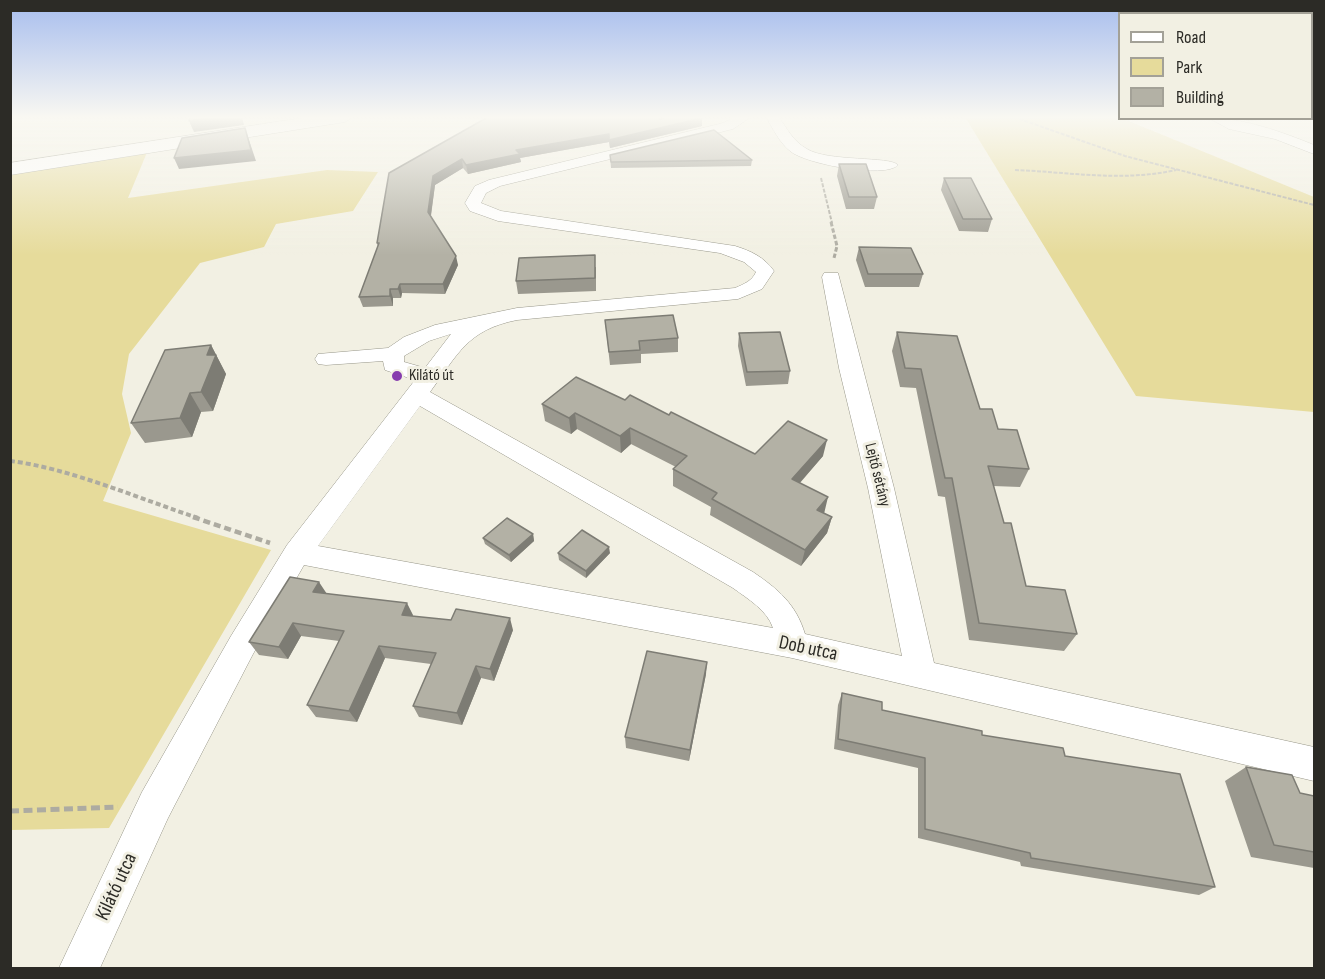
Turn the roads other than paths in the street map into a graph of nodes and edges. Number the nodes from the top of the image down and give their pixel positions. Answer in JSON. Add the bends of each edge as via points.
{"nodes":[{"id":1,"x":51,"y":163,"type":"edge"},
{"id":2,"x":579,"y":163,"type":"edge"},
{"id":3,"x":841,"y":163,"type":"edge"},
{"id":4,"x":890,"y":165,"type":"dead end"},
{"id":5,"x":10,"y":169,"type":"edge"},
{"id":6,"x":831,"y":277,"type":"road end"},
{"id":7,"x":492,"y":319,"type":"junction"},
{"id":8,"x":394,"y":354,"type":"junction"},
{"id":9,"x":326,"y":359,"type":"dead end"},
{"id":10,"x":423,"y":385,"type":"junction"},
{"id":11,"x":297,"y":553,"type":"junction"},
{"id":12,"x":792,"y":645,"type":"junction"},
{"id":13,"x":921,"y":674,"type":"junction"},
{"id":14,"x":1314,"y":764,"type":"edge"},
{"id":15,"x":79,"y":969,"type":"edge"}],
"edges":[{"from":1,"to":5,"type":"street"},
{"from":2,"to":7,"type":"street","via":[[489,185],[478,191],[472,203],[498,216],[697,244],[744,255],[765,271],[762,280],[753,288],[713,297]]},
{"from":3,"to":4,"type":"street"},
{"from":6,"to":13,"type":"street","name":"Lejtő sétány"},
{"from":7,"to":8,"type":"street","via":[[448,328],[404,344]]},
{"from":7,"to":10,"type":"street","via":[[460,336]]},
{"from":8,"to":9,"type":"street"},
{"from":8,"to":10,"type":"street","via":[[393,365]]},
{"from":10,"to":11,"type":"street"},
{"from":10,"to":12,"type":"street","via":[[775,603],[788,622]]},
{"from":11,"to":12,"type":"street","name":"Dob utca"},
{"from":11,"to":15,"type":"street","name":"Kilátó utca","via":[[155,805]]},
{"from":12,"to":13,"type":"street","name":"Dob utca"},
{"from":13,"to":14,"type":"street","name":"Dob utca"}]}
